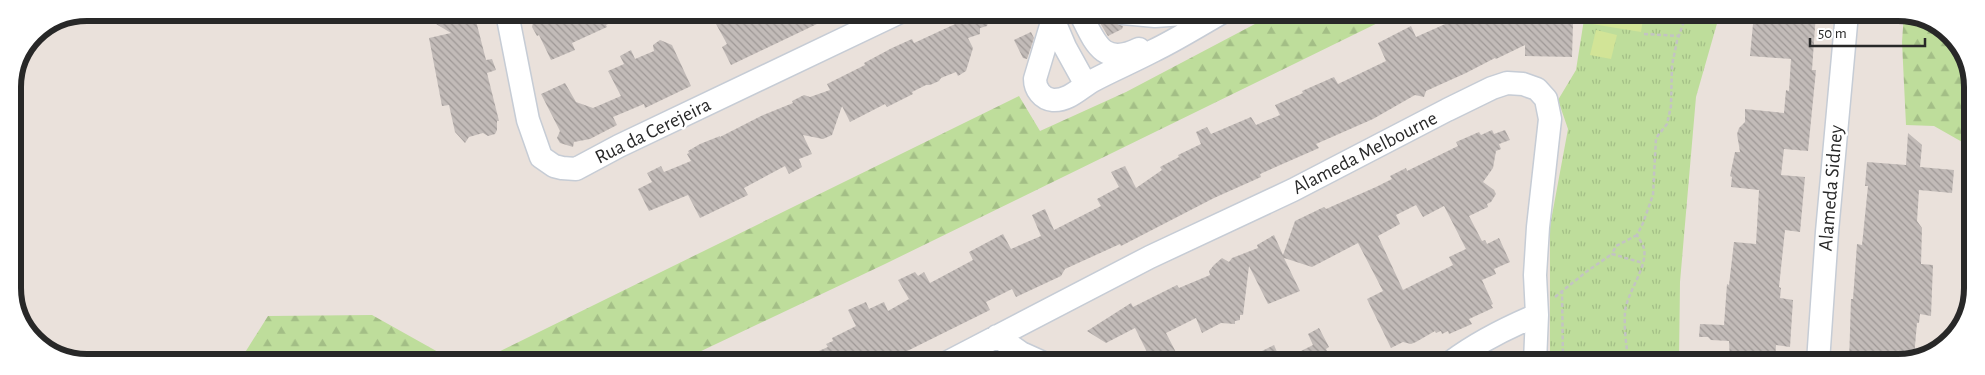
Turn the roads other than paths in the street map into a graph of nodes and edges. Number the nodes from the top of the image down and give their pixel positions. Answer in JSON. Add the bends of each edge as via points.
{"nodes":[{"id":1,"x":509,"y":21,"type":"edge"},
{"id":2,"x":881,"y":21,"type":"edge"},
{"id":3,"x":1052,"y":21,"type":"edge"},
{"id":4,"x":1056,"y":21,"type":"edge"},
{"id":5,"x":1084,"y":21,"type":"edge"},
{"id":6,"x":1095,"y":21,"type":"edge"},
{"id":7,"x":1192,"y":21,"type":"edge"},
{"id":8,"x":1202,"y":21,"type":"edge"},
{"id":9,"x":1205,"y":21,"type":"edge"},
{"id":10,"x":1846,"y":21,"type":"edge"},
{"id":11,"x":1090,"y":83,"type":"junction"},
{"id":12,"x":1536,"y":313,"type":"junction"},
{"id":13,"x":997,"y":336,"type":"junction"},
{"id":14,"x":963,"y":354,"type":"edge"},
{"id":15,"x":1023,"y":354,"type":"edge"},
{"id":16,"x":1462,"y":354,"type":"edge"},
{"id":17,"x":1535,"y":354,"type":"edge"},
{"id":18,"x":1819,"y":354,"type":"edge"}],
"edges":[{"from":1,"to":2,"type":"street","name":"Rua da Cerejeira","via":[[535,145],[540,157],[548,163],[569,169],[583,166]]},
{"from":3,"to":11,"type":"street","via":[[1036,71],[1035,85],[1042,96],[1053,100],[1064,99]]},
{"from":4,"to":11,"type":"street","via":[[1065,47]]},
{"from":5,"to":8,"type":"street","via":[[1102,51],[1117,56],[1128,55]]},
{"from":6,"to":7,"type":"street","via":[[1112,46],[1120,46]]},
{"from":9,"to":11,"type":"street"},
{"from":10,"to":18,"type":"street","name":"Alameda Sidney"},
{"from":12,"to":13,"type":"street","name":"Alameda Melbourne","via":[[1538,227],[1549,110],[1537,89],[1507,83],[1447,110],[1293,190],[1150,256]]},
{"from":12,"to":16,"type":"street"},
{"from":12,"to":17,"type":"street","name":"Alameda Melbourne"},
{"from":13,"to":14,"type":"street","name":"Alameda Melbourne"},
{"from":13,"to":15,"type":"street"}]}
